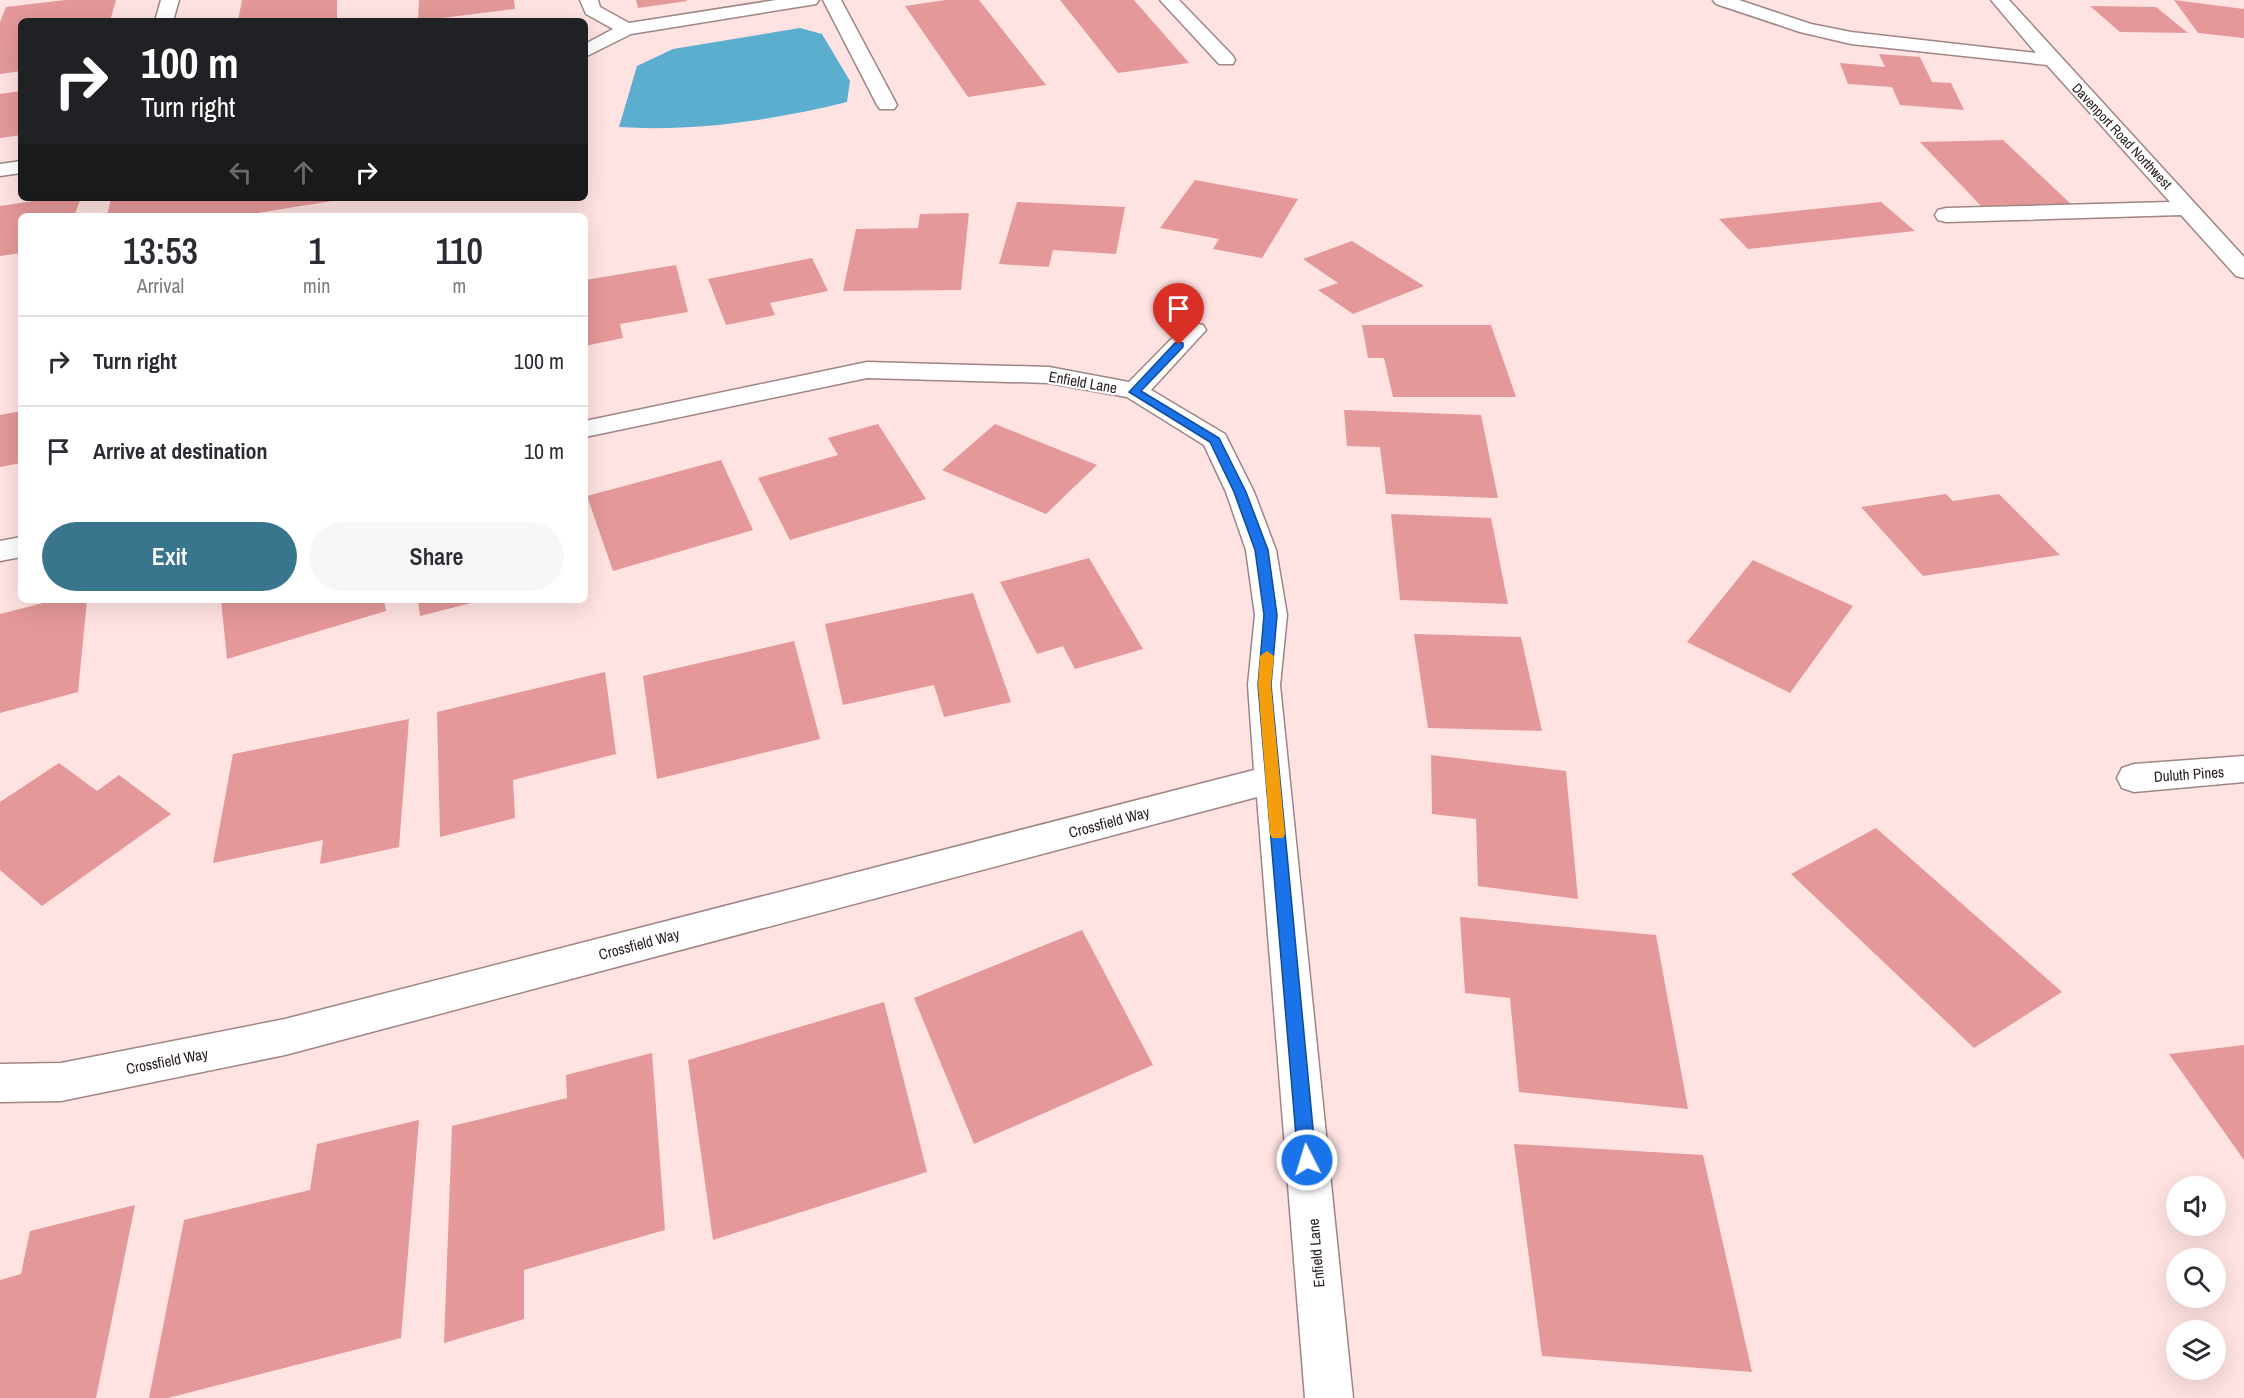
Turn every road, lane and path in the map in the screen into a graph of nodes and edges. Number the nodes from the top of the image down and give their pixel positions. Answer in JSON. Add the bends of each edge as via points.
{"nodes":[{"id":1,"x":170,"y":0,"type":"edge"},
{"id":2,"x":589,"y":0,"type":"edge"},
{"id":3,"x":810,"y":0,"type":"edge"},
{"id":4,"x":832,"y":0,"type":"edge"},
{"id":5,"x":1169,"y":0,"type":"edge"},
{"id":6,"x":1722,"y":0,"type":"edge"},
{"id":7,"x":2000,"y":0,"type":"edge"},
{"id":8,"x":787,"y":2,"type":"edge"},
{"id":9,"x":165,"y":18,"type":"edge"},
{"id":10,"x":626,"y":29,"type":"junction"},
{"id":11,"x":588,"y":49,"type":"edge"},
{"id":12,"x":1226,"y":60,"type":"dead end"},
{"id":13,"x":2052,"y":60,"type":"junction"},
{"id":14,"x":887,"y":105,"type":"dead end"},
{"id":15,"x":18,"y":167,"type":"edge"},
{"id":16,"x":0,"y":170,"type":"edge"},
{"id":17,"x":2189,"y":208,"type":"junction"},
{"id":18,"x":1946,"y":215,"type":"dead end"},
{"id":19,"x":2244,"y":271,"type":"edge"},
{"id":20,"x":1194,"y":330,"type":"dead end"},
{"id":21,"x":1135,"y":392,"type":"junction"},
{"id":22,"x":588,"y":428,"type":"edge"},
{"id":23,"x":18,"y":548,"type":"edge"},
{"id":24,"x":0,"y":551,"type":"edge"},
{"id":25,"x":2244,"y":769,"type":"edge"},
{"id":26,"x":2134,"y":778,"type":"dead end"},
{"id":27,"x":1272,"y":779,"type":"junction"},
{"id":28,"x":0,"y":1083,"type":"edge"},
{"id":29,"x":1329,"y":1398,"type":"edge"}],
"edges":[{"from":1,"to":9,"type":"street"},
{"from":2,"to":10,"type":"street","via":[[592,10]]},
{"from":3,"to":8,"type":"street"},
{"from":4,"to":14,"type":"street"},
{"from":5,"to":12,"type":"street"},
{"from":6,"to":13,"type":"street","via":[[1806,28],[1851,38]]},
{"from":7,"to":13,"type":"street","name":"Davenport Road Northwest"},
{"from":8,"to":10,"type":"street"},
{"from":10,"to":11,"type":"street"},
{"from":13,"to":17,"type":"street","name":"Davenport Road Northwest"},
{"from":15,"to":16,"type":"street"},
{"from":17,"to":18,"type":"street"},
{"from":17,"to":19,"type":"street","name":"Davenport Road Northwest"},
{"from":20,"to":21,"type":"street"},
{"from":21,"to":22,"type":"street","name":"Enfield Lane","via":[[1049,375],[867,370]]},
{"from":21,"to":27,"type":"street","name":"Enfield Lane","via":[[1215,440],[1262,550],[1270,615],[1264,685]]},
{"from":23,"to":24,"type":"street"},
{"from":25,"to":26,"type":"street","name":"Duluth Pines"},
{"from":27,"to":28,"type":"street","name":"Crossfield Way","via":[[285,1037],[61,1082]]},
{"from":27,"to":29,"type":"street","name":"Enfield Lane"}]}
